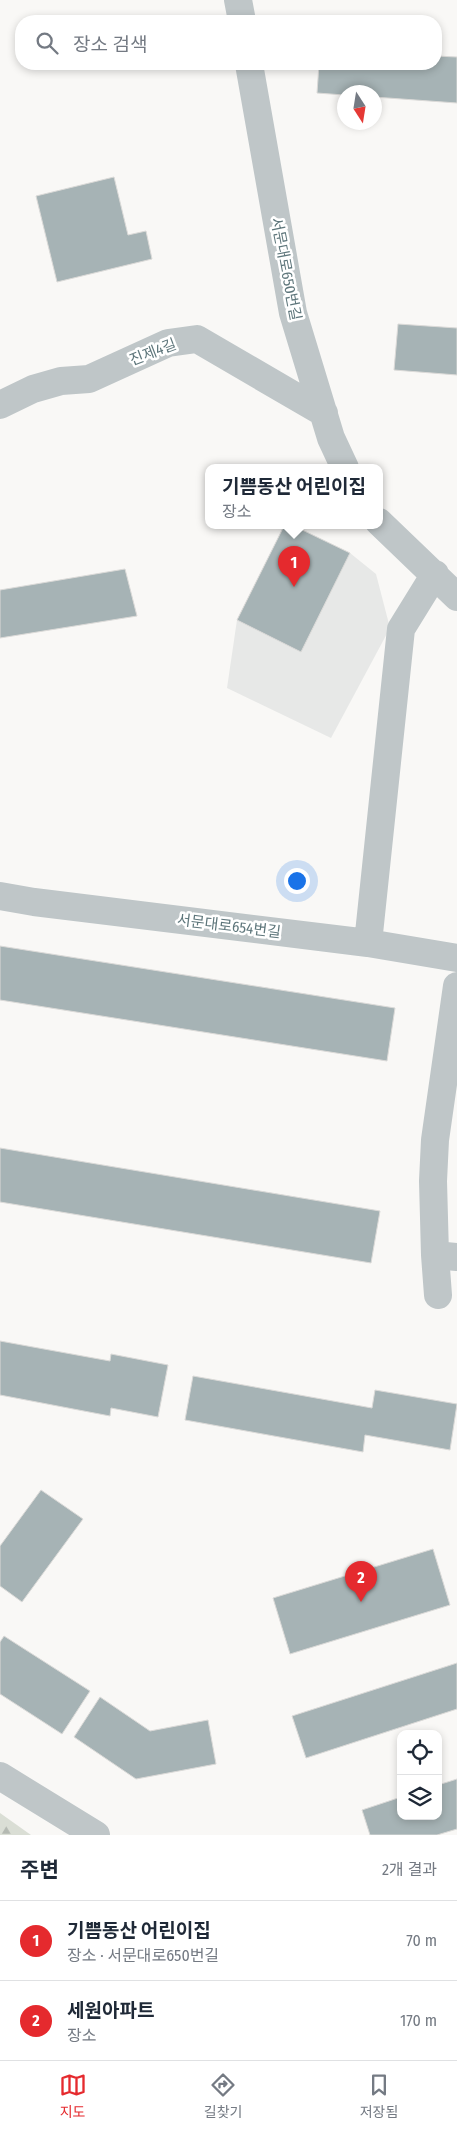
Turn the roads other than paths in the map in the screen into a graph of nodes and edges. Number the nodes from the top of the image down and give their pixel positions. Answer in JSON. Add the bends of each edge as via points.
{"nodes":[{"id":1,"x":238,"y":0,"type":"edge"},
{"id":2,"x":241,"y":15,"type":"edge"},
{"id":3,"x":250,"y":70,"type":"edge"},
{"id":4,"x":0,"y":405,"type":"edge"},
{"id":5,"x":324,"y":413,"type":"junction"},
{"id":6,"x":343,"y":464,"type":"edge"},
{"id":7,"x":383,"y":526,"type":"edge"},
{"id":8,"x":435,"y":574,"type":"junction"},
{"id":9,"x":457,"y":597,"type":"edge"},
{"id":10,"x":0,"y":896,"type":"edge"},
{"id":11,"x":368,"y":943,"type":"junction"},
{"id":12,"x":457,"y":958,"type":"edge"},
{"id":13,"x":457,"y":986,"type":"edge"},
{"id":14,"x":446,"y":1256,"type":"edge"},
{"id":15,"x":438,"y":1295,"type":"dead end"},
{"id":16,"x":0,"y":1776,"type":"edge"},
{"id":17,"x":96,"y":1835,"type":"edge"}],
"edges":[{"from":1,"to":2,"type":"street"},
{"from":3,"to":5,"type":"street","name":"서문대로650번길","via":[[293,313]]},
{"from":4,"to":5,"type":"street","name":"진제4길","via":[[33,389],[61,380],[89,380],[168,344],[197,339]]},
{"from":5,"to":6,"type":"street","name":"서문대로650번길"},
{"from":7,"to":8,"type":"street"},
{"from":8,"to":9,"type":"street"},
{"from":8,"to":11,"type":"street","via":[[400,629]]},
{"from":10,"to":11,"type":"street","name":"서문대로654번길"},
{"from":11,"to":12,"type":"street","name":"서문대로654번길"},
{"from":13,"to":14,"type":"street","via":[[433,1181]]},
{"from":14,"to":15,"type":"street"},
{"from":16,"to":17,"type":"street"}]}
